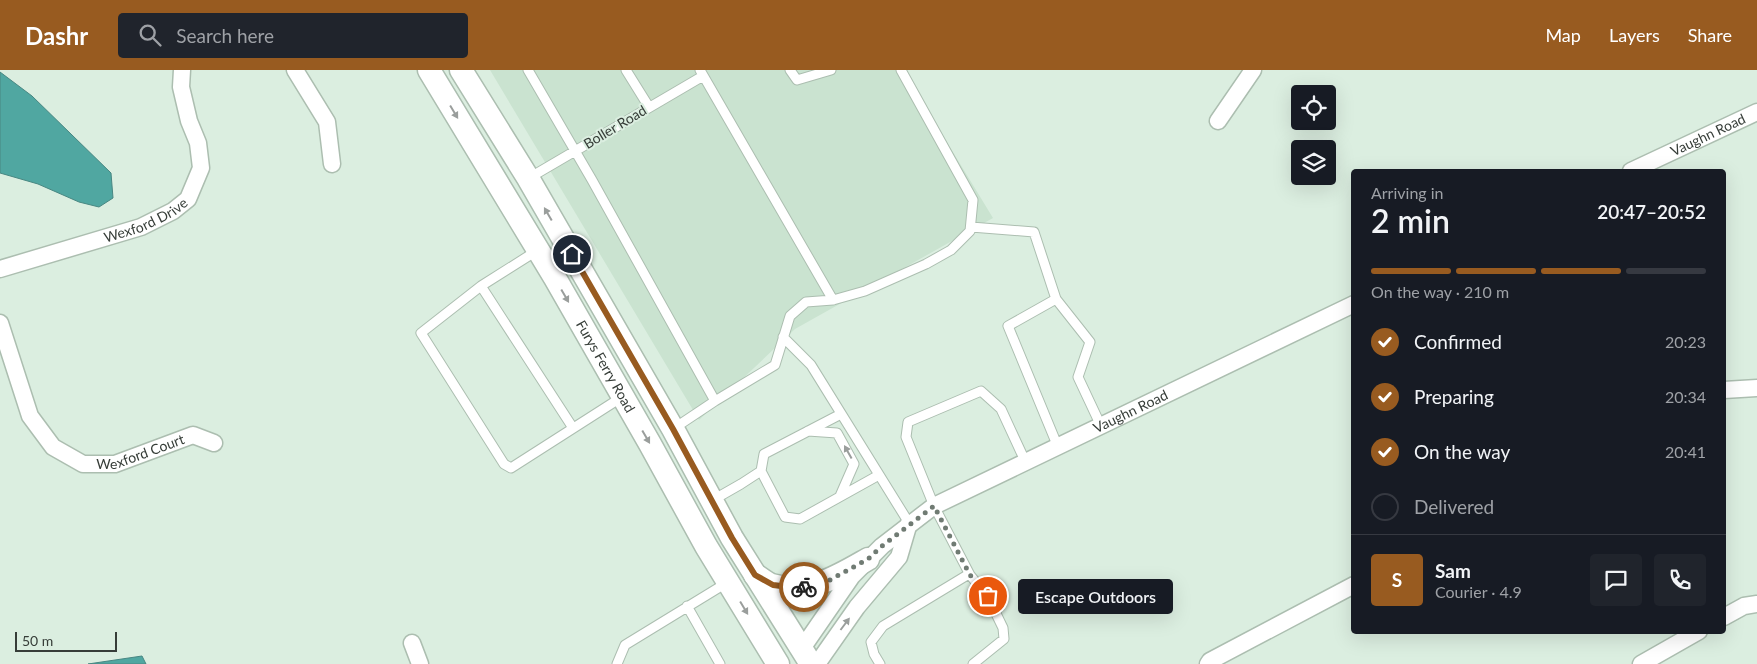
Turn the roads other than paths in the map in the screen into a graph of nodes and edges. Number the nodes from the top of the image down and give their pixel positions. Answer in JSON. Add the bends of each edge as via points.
{"nodes":[{"id":1,"x":182,"y":70,"type":"edge"},
{"id":2,"x":295,"y":70,"type":"edge"},
{"id":3,"x":428,"y":70,"type":"edge"},
{"id":4,"x":462,"y":70,"type":"edge"},
{"id":5,"x":528,"y":70,"type":"edge"},
{"id":6,"x":626,"y":70,"type":"edge"},
{"id":7,"x":790,"y":70,"type":"edge"},
{"id":8,"x":831,"y":70,"type":"edge"},
{"id":9,"x":900,"y":70,"type":"edge"},
{"id":10,"x":1253,"y":70,"type":"edge"},
{"id":11,"x":702,"y":73,"type":"edge"},
{"id":12,"x":649,"y":107,"type":"junction"},
{"id":13,"x":1757,"y":112,"type":"edge"},
{"id":14,"x":1218,"y":121,"type":"dead end"},
{"id":15,"x":575,"y":151,"type":"junction"},
{"id":16,"x":332,"y":164,"type":"dead end"},
{"id":17,"x":1635,"y":169,"type":"edge"},
{"id":18,"x":528,"y":178,"type":"junction"},
{"id":19,"x":971,"y":227,"type":"junction"},
{"id":20,"x":538,"y":250,"type":"junction"},
{"id":21,"x":0,"y":269,"type":"edge"},
{"id":22,"x":481,"y":286,"type":"junction"},
{"id":23,"x":1056,"y":299,"type":"junction"},
{"id":24,"x":833,"y":300,"type":"junction"},
{"id":25,"x":1351,"y":305,"type":"edge"},
{"id":26,"x":0,"y":323,"type":"edge"},
{"id":27,"x":782,"y":337,"type":"junction"},
{"id":28,"x":1757,"y":388,"type":"edge"},
{"id":29,"x":1726,"y":390,"type":"edge"},
{"id":30,"x":622,"y":396,"type":"junction"},
{"id":31,"x":715,"y":401,"type":"junction"},
{"id":32,"x":841,"y":414,"type":"junction"},
{"id":33,"x":1101,"y":426,"type":"junction"},
{"id":34,"x":573,"y":428,"type":"junction"},
{"id":35,"x":673,"y":429,"type":"junction"},
{"id":36,"x":808,"y":431,"type":"junction"},
{"id":37,"x":214,"y":443,"type":"dead end"},
{"id":38,"x":1058,"y":447,"type":"junction"},
{"id":39,"x":1026,"y":463,"type":"junction"},
{"id":40,"x":761,"y":470,"type":"junction"},
{"id":41,"x":879,"y":475,"type":"junction"},
{"id":42,"x":840,"y":496,"type":"junction"},
{"id":43,"x":712,"y":501,"type":"junction"},
{"id":44,"x":934,"y":506,"type":"junction"},
{"id":45,"x":910,"y":523,"type":"junction"},
{"id":46,"x":868,"y":559,"type":"junction"},
{"id":47,"x":969,"y":574,"type":"junction"},
{"id":48,"x":755,"y":575,"type":"junction"},
{"id":49,"x":728,"y":582,"type":"junction"},
{"id":50,"x":1351,"y":586,"type":"edge"},
{"id":51,"x":1757,"y":604,"type":"edge"},
{"id":52,"x":687,"y":606,"type":"junction"},
{"id":53,"x":1726,"y":616,"type":"edge"},
{"id":54,"x":1694,"y":634,"type":"edge"},
{"id":55,"x":412,"y":642,"type":"dead end"},
{"id":56,"x":805,"y":661,"type":"edge"},
{"id":57,"x":420,"y":664,"type":"edge"},
{"id":58,"x":617,"y":664,"type":"edge"},
{"id":59,"x":720,"y":664,"type":"edge"},
{"id":60,"x":778,"y":664,"type":"edge"},
{"id":61,"x":880,"y":664,"type":"edge"},
{"id":62,"x":973,"y":664,"type":"edge"},
{"id":63,"x":1208,"y":664,"type":"edge"},
{"id":64,"x":1641,"y":664,"type":"edge"}],
"edges":[{"from":1,"to":21,"type":"street","name":"Wexford Drive","via":[[182,87],[189,121],[198,143],[201,168],[188,199],[173,211],[141,227]]},
{"from":2,"to":16,"type":"street","via":[[327,122]]},
{"from":3,"to":20,"type":"main road","name":"Furys Ferry Road","one_way":true},
{"from":4,"to":18,"type":"main road","name":"Furys Ferry Road"},
{"from":5,"to":15,"type":"lane"},
{"from":6,"to":12,"type":"lane"},
{"from":7,"to":8,"type":"lane","via":[[797,80]]},
{"from":9,"to":19,"type":"lane","via":[[973,200]]},
{"from":10,"to":14,"type":"street"},
{"from":11,"to":12,"type":"lane","name":"Boller Road"},
{"from":11,"to":24,"type":"lane"},
{"from":12,"to":15,"type":"lane","name":"Boller Road"},
{"from":13,"to":17,"type":"street","name":"Vaughn Road"},
{"from":15,"to":18,"type":"lane","name":"Boller Road"},
{"from":15,"to":31,"type":"lane"},
{"from":35,"to":18,"type":"main road","name":"Furys Ferry Road","one_way":true},
{"from":19,"to":23,"type":"lane","via":[[1034,232]]},
{"from":19,"to":24,"type":"lane","via":[[951,250],[926,264],[865,291]]},
{"from":20,"to":22,"type":"lane"},
{"from":20,"to":30,"type":"main road","name":"Furys Ferry Road","one_way":true},
{"from":22,"to":34,"type":"lane"},
{"from":22,"to":34,"type":"lane","via":[[421,334],[504,464],[512,468]]},
{"from":23,"to":33,"type":"lane","via":[[1090,342],[1078,377]]},
{"from":23,"to":38,"type":"lane","via":[[1008,326]]},
{"from":24,"to":27,"type":"lane","via":[[806,302],[790,316]]},
{"from":25,"to":33,"type":"street","name":"Vaughn Road"},
{"from":26,"to":37,"type":"street","name":"Wexford Court","via":[[30,416],[53,447],[83,464],[115,464],[193,435]]},
{"from":27,"to":31,"type":"lane","via":[[775,365]]},
{"from":27,"to":32,"type":"lane","via":[[811,365]]},
{"from":28,"to":29,"type":"street"},
{"from":30,"to":34,"type":"lane"},
{"from":30,"to":49,"type":"main road","name":"Furys Ferry Road","one_way":true},
{"from":31,"to":35,"type":"lane"},
{"from":32,"to":36,"type":"lane"},
{"from":32,"to":41,"type":"lane"},
{"from":33,"to":38,"type":"street","name":"Vaughn Road"},
{"from":35,"to":43,"type":"main road","name":"Furys Ferry Road"},
{"from":36,"to":40,"type":"lane","via":[[764,454]]},
{"from":42,"to":36,"type":"lane","one_way":true,"via":[[854,464],[837,433]]},
{"from":38,"to":39,"type":"street","name":"Vaughn Road"},
{"from":39,"to":44,"type":"street","name":"Vaughn Road"},
{"from":39,"to":44,"type":"lane","via":[[1001,409],[981,391],[908,422],[906,437]]},
{"from":40,"to":42,"type":"lane","via":[[785,517],[800,519]]},
{"from":40,"to":43,"type":"lane"},
{"from":41,"to":42,"type":"lane"},
{"from":41,"to":45,"type":"lane"},
{"from":43,"to":48,"type":"main road","name":"Furys Ferry Road"},
{"from":44,"to":45,"type":"street","name":"Vaughn Road"},
{"from":44,"to":47,"type":"lane"},
{"from":45,"to":46,"type":"street","name":"Vaughn Road"},
{"from":56,"to":45,"type":"street","one_way":true,"via":[[899,557]]},
{"from":46,"to":48,"type":"main road","via":[[828,581],[798,588],[773,585]]},
{"from":46,"to":56,"type":"street","name":"Vaughn Road","via":[[852,576]]},
{"from":47,"to":61,"type":"lane","via":[[882,626],[871,642]]},
{"from":47,"to":62,"type":"lane","via":[[988,596],[1005,636]]},
{"from":48,"to":56,"type":"main road","name":"Furys Ferry Road"},
{"from":49,"to":52,"type":"lane"},
{"from":49,"to":60,"type":"main road","name":"Furys Ferry Road","one_way":true},
{"from":50,"to":63,"type":"street"},
{"from":51,"to":53,"type":"street","via":[[1744,606]]},
{"from":52,"to":58,"type":"lane","via":[[625,645]]},
{"from":52,"to":59,"type":"lane"},
{"from":54,"to":64,"type":"street"},
{"from":55,"to":57,"type":"street"}]}
